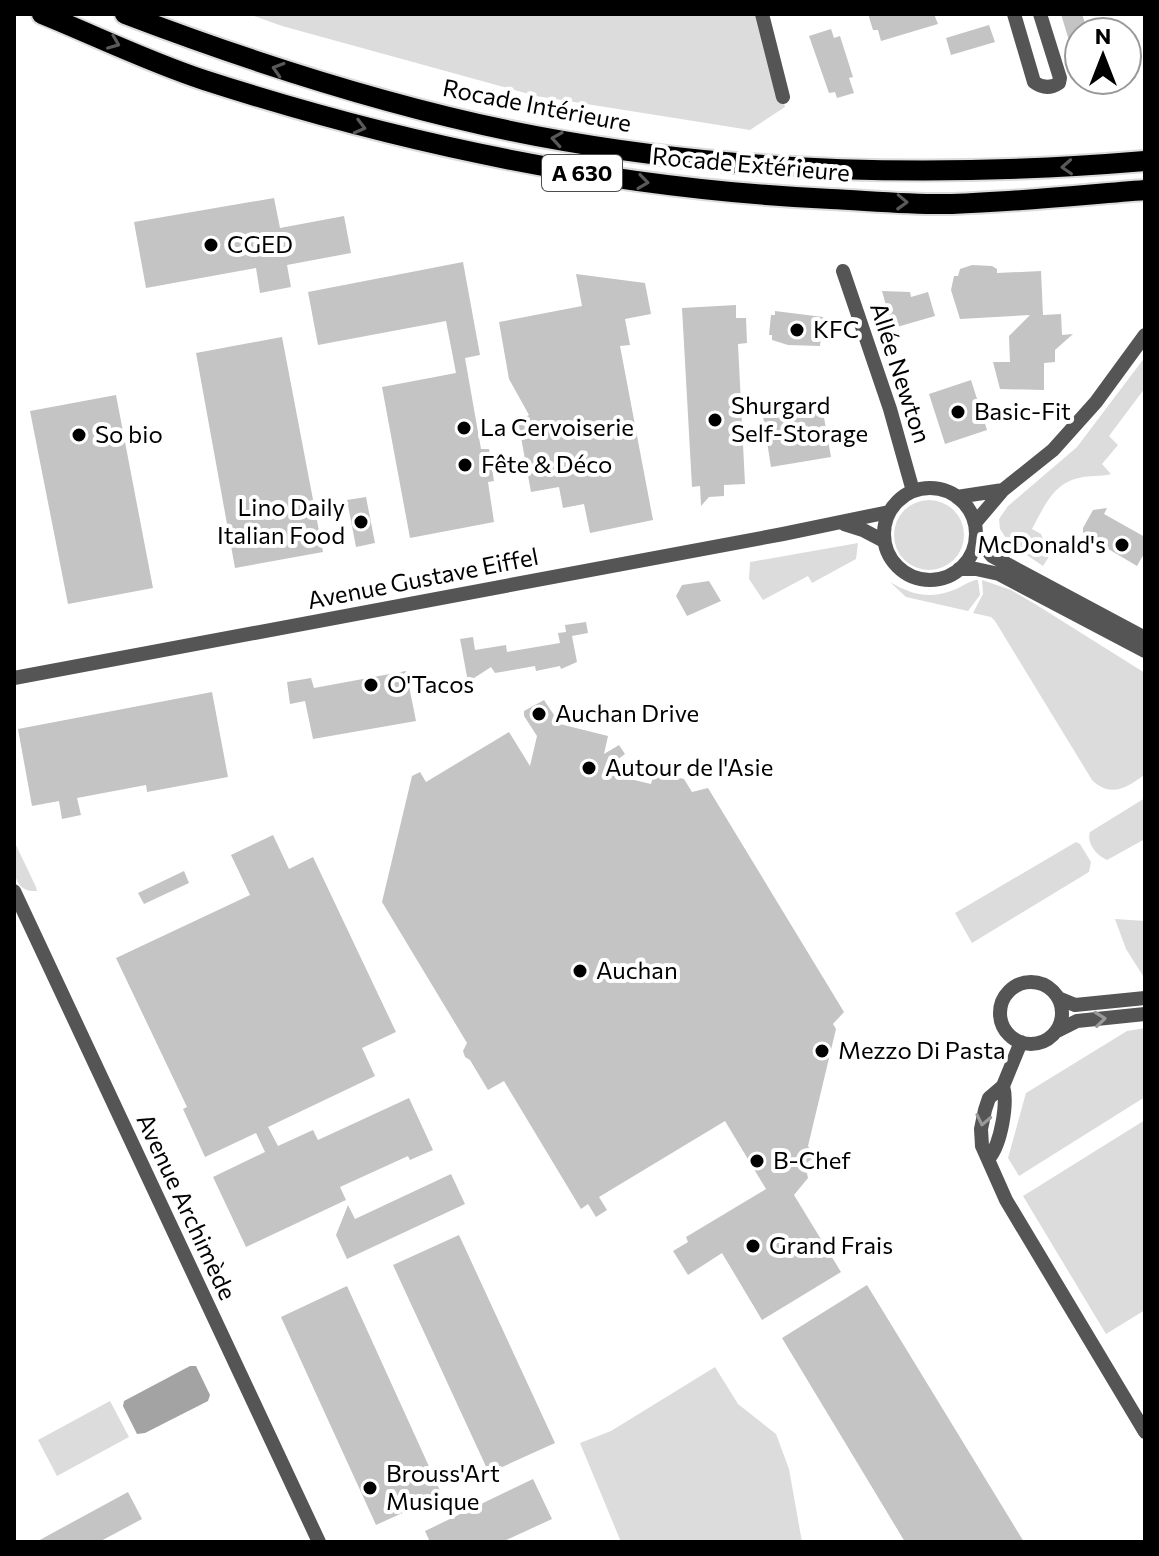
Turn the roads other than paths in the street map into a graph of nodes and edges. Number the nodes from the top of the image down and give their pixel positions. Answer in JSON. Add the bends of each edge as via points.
{"nodes":[{"id":1,"x":42,"y":14,"type":"edge"},
{"id":2,"x":125,"y":14,"type":"edge"},
{"id":3,"x":762,"y":14,"type":"edge"},
{"id":4,"x":1014,"y":14,"type":"edge"},
{"id":5,"x":1040,"y":14,"type":"edge"},
{"id":6,"x":783,"y":97,"type":"dead end"},
{"id":7,"x":1145,"y":161,"type":"edge"},
{"id":8,"x":1145,"y":190,"type":"edge"},
{"id":9,"x":843,"y":271,"type":"dead end"},
{"id":10,"x":1145,"y":335,"type":"edge"},
{"id":11,"x":1003,"y":490,"type":"junction"},
{"id":12,"x":913,"y":491,"type":"junction"},
{"id":13,"x":957,"y":497,"type":"junction"},
{"id":14,"x":889,"y":512,"type":"junction"},
{"id":15,"x":840,"y":523,"type":"junction"},
{"id":16,"x":975,"y":530,"type":"junction"},
{"id":17,"x":884,"y":541,"type":"junction"},
{"id":18,"x":959,"y":569,"type":"junction"},
{"id":19,"x":1120,"y":638,"type":"junction"},
{"id":20,"x":1145,"y":638,"type":"edge"},
{"id":21,"x":1145,"y":645,"type":"edge"},
{"id":22,"x":1145,"y":651,"type":"edge"},
{"id":23,"x":14,"y":678,"type":"edge"},
{"id":24,"x":14,"y":891,"type":"edge"},
{"id":25,"x":1058,"y":998,"type":"junction"},
{"id":26,"x":1145,"y":998,"type":"edge"},
{"id":27,"x":1145,"y":1014,"type":"edge"},
{"id":28,"x":1057,"y":1031,"type":"junction"},
{"id":29,"x":1021,"y":1042,"type":"junction"},
{"id":30,"x":1145,"y":1432,"type":"edge"},
{"id":31,"x":319,"y":1542,"type":"edge"}],
"edges":[{"from":1,"to":8,"type":"highway","name":"Rocade Extérieure","number":"A 630","one_way":true,"via":[[201,79],[349,124],[458,151],[597,175],[770,196],[952,204]]},
{"from":7,"to":2,"type":"highway","name":"Rocade Intérieure","number":"A 630","one_way":true,"via":[[978,172],[881,172],[625,151],[475,123],[335,86]]},
{"from":3,"to":6,"type":"street"},
{"from":4,"to":5,"type":"street","via":[[1034,82],[1051,87],[1060,78]]},
{"from":9,"to":12,"type":"street","name":"Allée Newton"},
{"from":10,"to":11,"type":"street","via":[[1053,450]]},
{"from":11,"to":13,"type":"street"},
{"from":11,"to":16,"type":"street"},
{"from":12,"to":13,"type":"street","via":[[943,490]]},
{"from":12,"to":14,"type":"street"},
{"from":13,"to":16,"type":"street","via":[[969,510]]},
{"from":14,"to":15,"type":"street","name":"Avenue Gustave Eiffel"},
{"from":14,"to":17,"type":"street"},
{"from":15,"to":17,"type":"street"},
{"from":15,"to":23,"type":"street","name":"Avenue Gustave Eiffel"},
{"from":16,"to":18,"type":"street","via":[[968,560]]},
{"from":16,"to":20,"type":"street","via":[[992,556]]},
{"from":17,"to":18,"type":"street","via":[[888,554],[907,574],[934,580]]},
{"from":18,"to":19,"type":"street","via":[[999,574]]},
{"from":19,"to":21,"type":"street"},
{"from":19,"to":22,"type":"street"},
{"from":24,"to":31,"type":"street","name":"Avenue Archimède"},
{"from":25,"to":26,"type":"street","via":[[1075,1005]]},
{"from":25,"to":28,"type":"street","via":[[1062,1015]]},
{"from":25,"to":29,"type":"street","via":[[1035,983],[1009,992],[1001,1020]]},
{"from":28,"to":27,"type":"street","one_way":true,"via":[[1077,1021]]},
{"from":28,"to":29,"type":"street","via":[[1041,1043]]},
{"from":29,"to":30,"type":"street","via":[[1003,1086],[1006,1103],[998,1143],[989,1158],[1006,1200]]}]}
